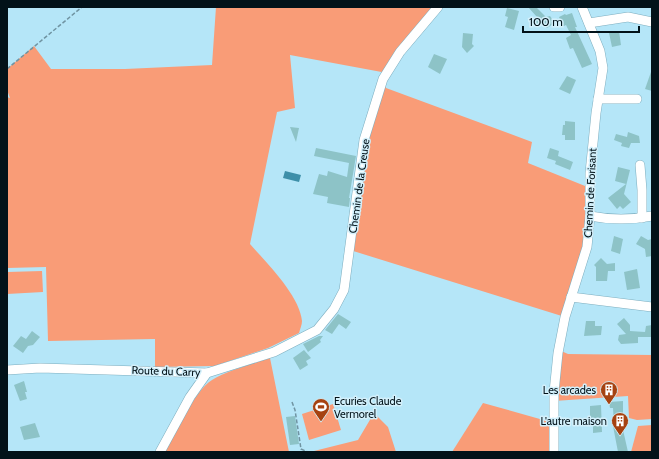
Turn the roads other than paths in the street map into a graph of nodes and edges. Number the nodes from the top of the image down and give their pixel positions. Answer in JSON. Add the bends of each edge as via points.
{"nodes":[{"id":1,"x":438,"y":7,"type":"edge"},
{"id":2,"x":554,"y":7,"type":"edge"},
{"id":3,"x":560,"y":7,"type":"edge"},
{"id":4,"x":582,"y":7,"type":"edge"},
{"id":5,"x":589,"y":22,"type":"junction"},
{"id":6,"x":652,"y":22,"type":"edge"},
{"id":7,"x":598,"y":99,"type":"junction"},
{"id":8,"x":637,"y":99,"type":"dead end"},
{"id":9,"x":640,"y":166,"type":"dead end"},
{"id":10,"x":590,"y":216,"type":"junction"},
{"id":11,"x":652,"y":216,"type":"edge"},
{"id":12,"x":642,"y":218,"type":"junction"},
{"id":13,"x":571,"y":297,"type":"junction"},
{"id":14,"x":652,"y":307,"type":"edge"},
{"id":15,"x":317,"y":330,"type":"joint"},
{"id":16,"x":7,"y":370,"type":"edge"},
{"id":17,"x":207,"y":373,"type":"junction"},
{"id":18,"x":160,"y":452,"type":"edge"},
{"id":19,"x":554,"y":452,"type":"edge"}],
"edges":[{"from":1,"to":15,"type":"street","name":"Chemin de la Creuse","via":[[400,52],[383,79],[364,140],[344,290],[334,310]]},
{"from":2,"to":3,"type":"street"},
{"from":4,"to":5,"type":"street","name":"Chemin de Forisant"},
{"from":5,"to":6,"type":"street","via":[[628,17]]},
{"from":5,"to":7,"type":"street","name":"Chemin de Forisant","via":[[600,50],[602,68]]},
{"from":7,"to":8,"type":"street"},
{"from":7,"to":10,"type":"street","name":"Chemin de Forisant","via":[[590,172]]},
{"from":9,"to":12,"type":"street"},
{"from":10,"to":12,"type":"street","via":[[608,219]]},
{"from":10,"to":13,"type":"street","name":"Chemin de Forisant","via":[[588,247]]},
{"from":11,"to":12,"type":"street"},
{"from":13,"to":14,"type":"street"},
{"from":13,"to":19,"type":"street","name":"Chemin de Forisant","via":[[557,361]]},
{"from":15,"to":17,"type":"street","name":"Route du Carry","via":[[274,352]]},
{"from":16,"to":17,"type":"street","name":"Route du Carry","via":[[40,368]]},
{"from":17,"to":18,"type":"street","via":[[190,397]]}]}
